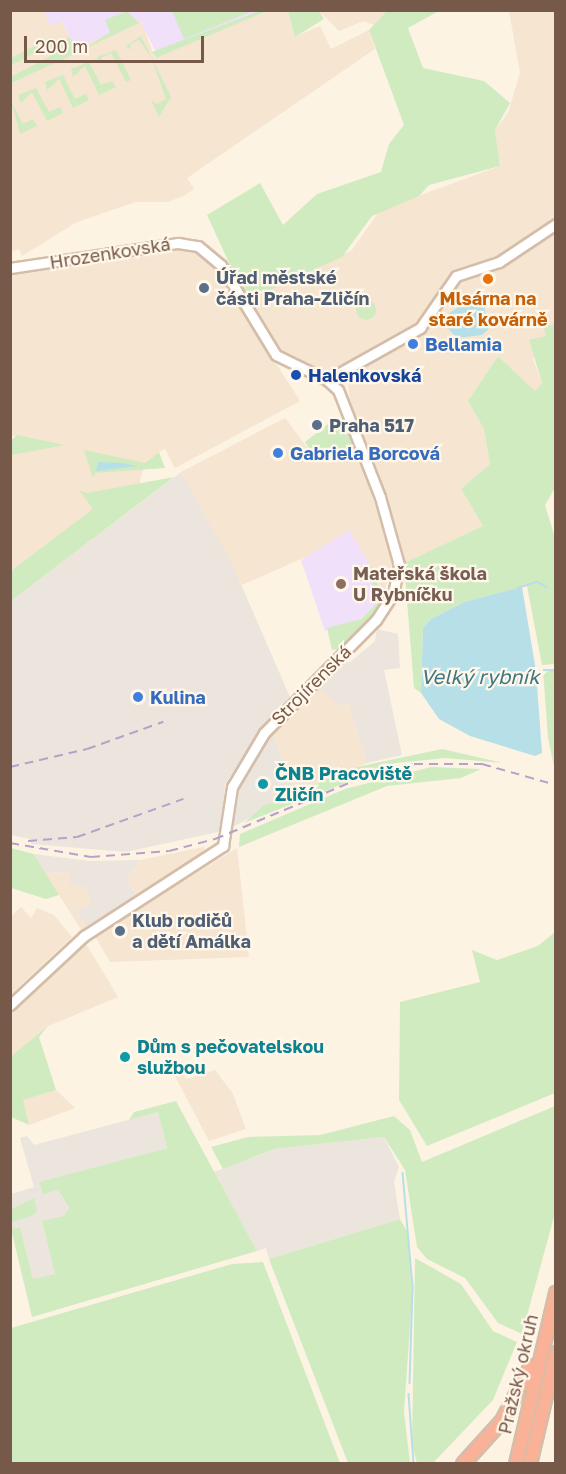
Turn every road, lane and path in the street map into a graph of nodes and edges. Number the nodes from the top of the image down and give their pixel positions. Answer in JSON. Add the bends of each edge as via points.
{"nodes":[{"id":1,"x":555,"y":224,"type":"edge"},
{"id":2,"x":10,"y":268,"type":"edge"},
{"id":3,"x":327,"y":380,"type":"junction"},
{"id":4,"x":10,"y":1005,"type":"edge"},
{"id":5,"x":555,"y":1293,"type":"edge"},
{"id":6,"x":544,"y":1338,"type":"junction"},
{"id":7,"x":555,"y":1353,"type":"edge"},
{"id":8,"x":516,"y":1460,"type":"edge"},
{"id":9,"x":531,"y":1461,"type":"edge"},
{"id":10,"x":463,"y":1464,"type":"edge"}],
"edges":[{"from":1,"to":3,"type":"street","via":[[499,262],[456,276],[420,328]]},
{"from":2,"to":3,"type":"street","name":"Hrozenkovská","via":[[178,243],[198,246],[221,265],[276,354],[303,373]]},
{"from":3,"to":4,"type":"street","name":"Strojírenská","via":[[338,390],[362,446],[390,531],[399,565],[393,594],[376,620],[257,744],[232,787],[223,846],[84,936]]},
{"from":5,"to":6,"type":"highway","name":"Pražský okruh"},
{"from":6,"to":8,"type":"highway","name":"Pražský okruh"},
{"from":6,"to":10,"type":"highway","via":[[507,1414]]},
{"from":7,"to":9,"type":"highway","name":"Pražský okruh"}]}
